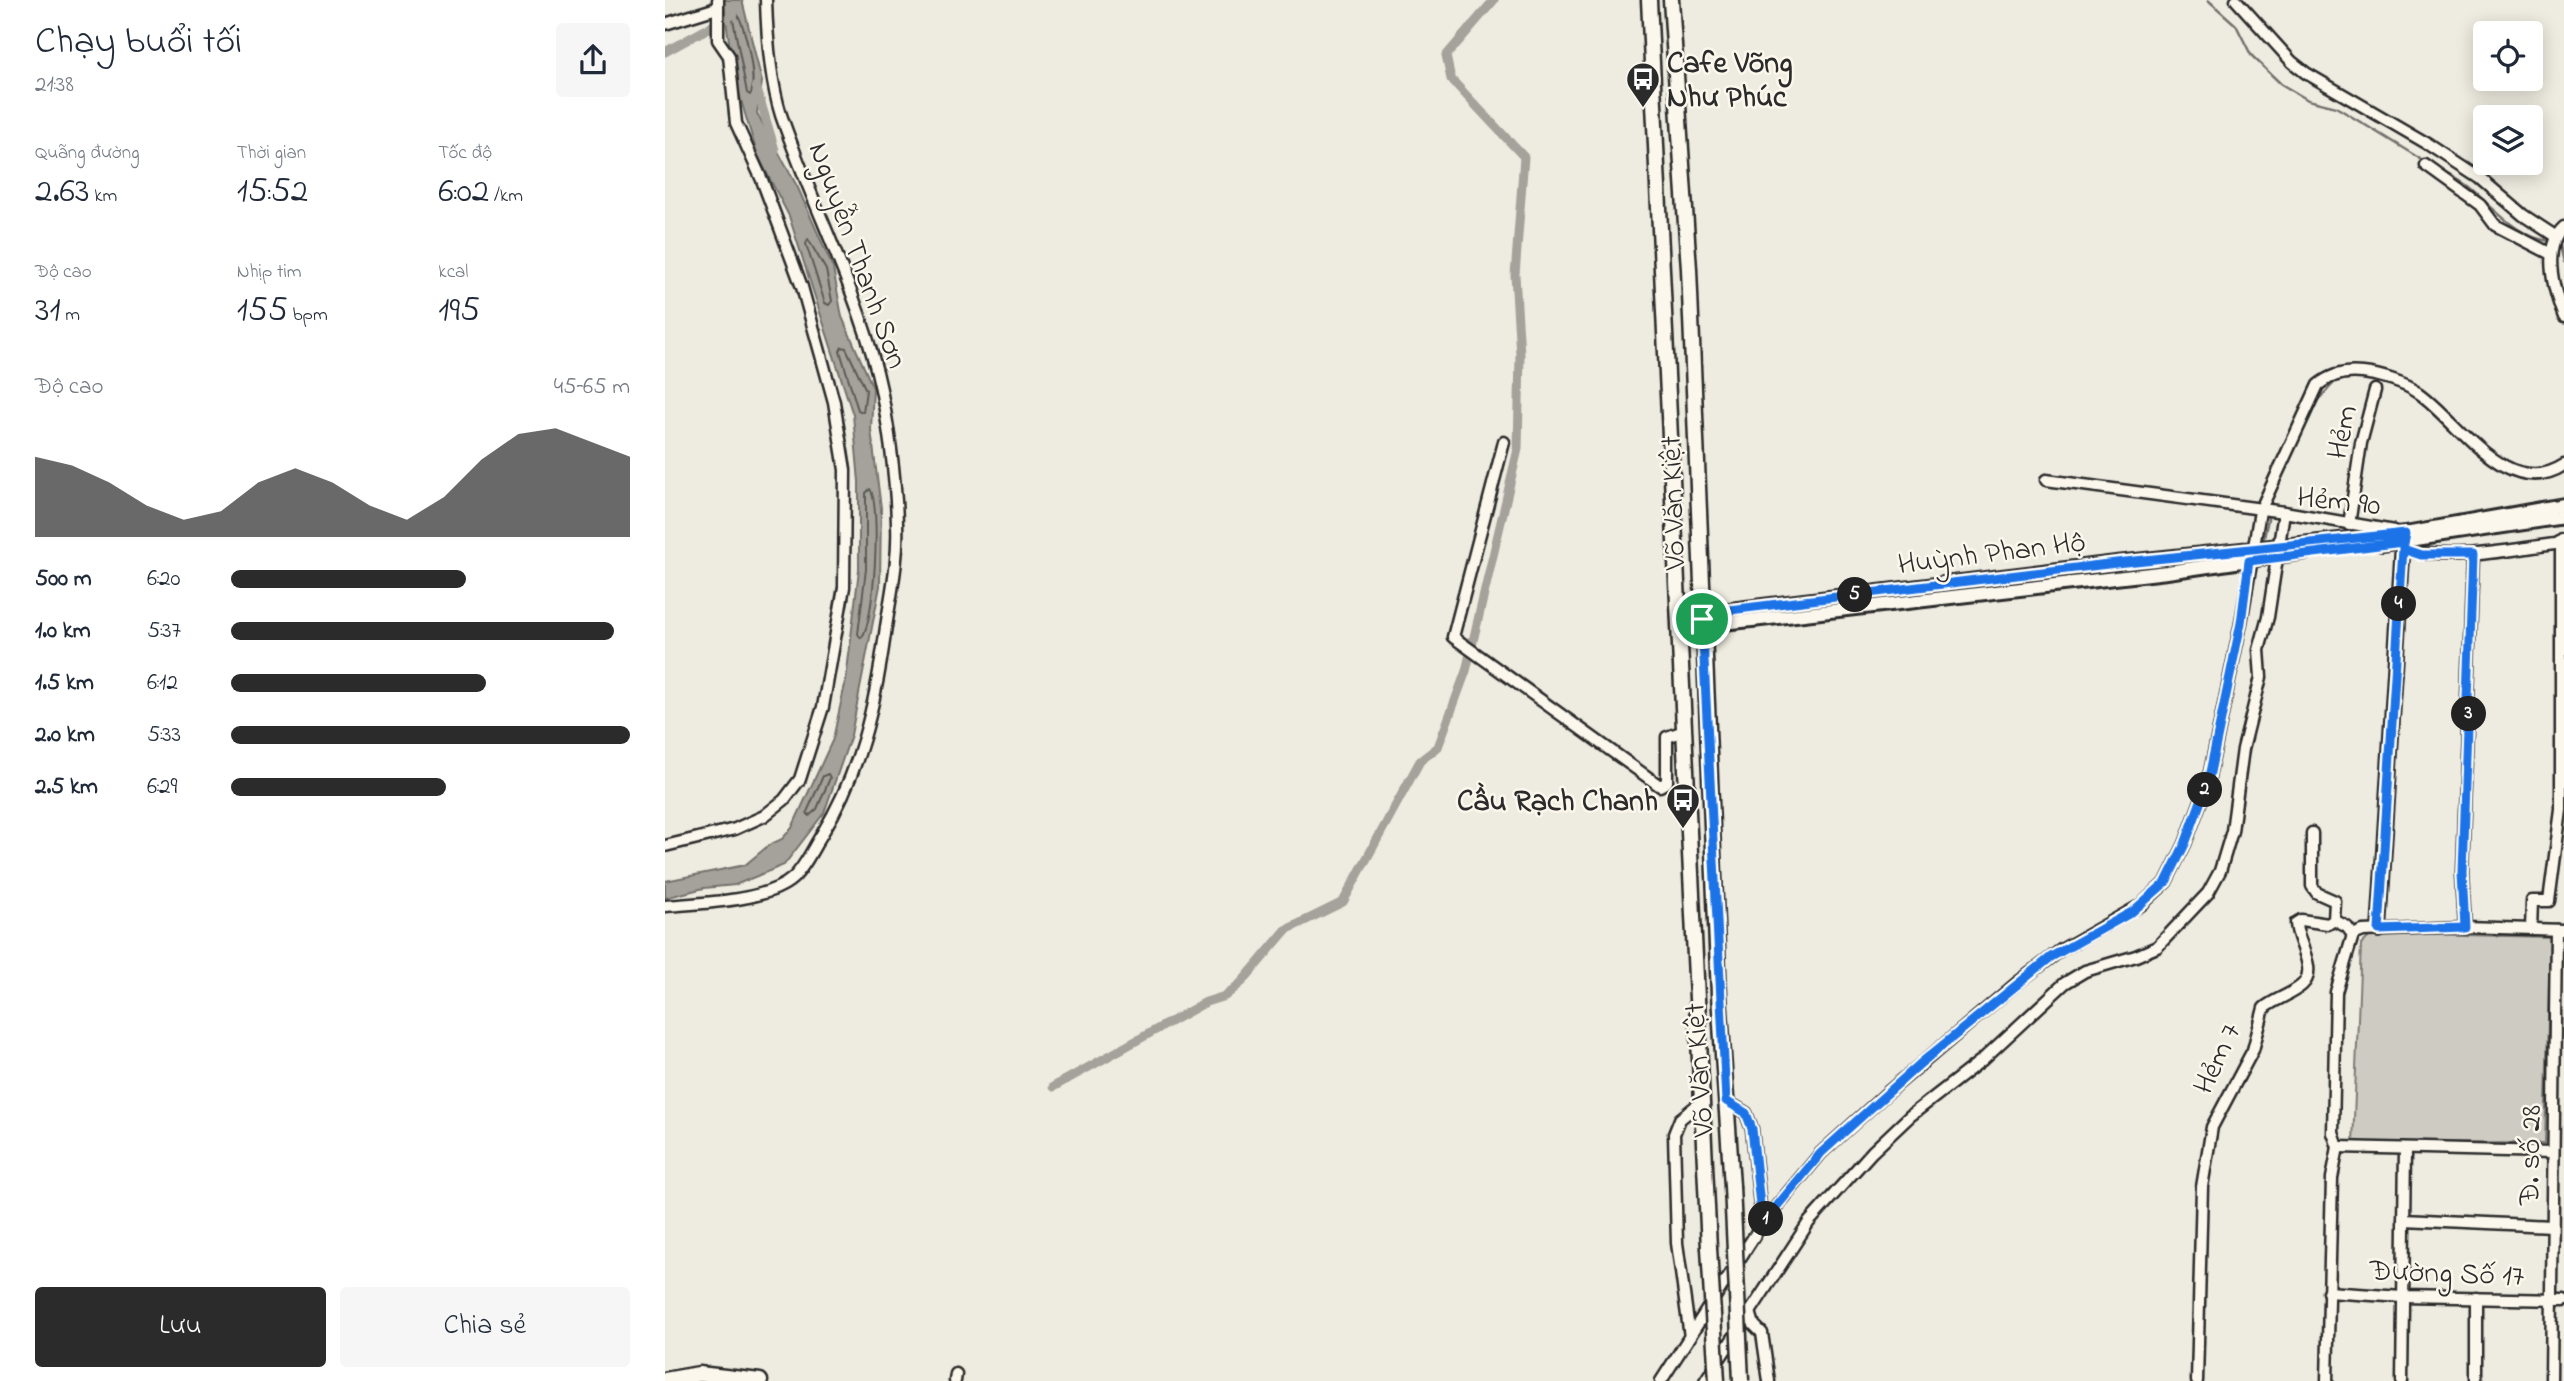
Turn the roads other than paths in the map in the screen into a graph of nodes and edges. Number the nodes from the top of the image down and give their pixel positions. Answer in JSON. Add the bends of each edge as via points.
{"nodes":[{"id":1,"x":766,"y":0,"type":"edge"},
{"id":2,"x":1649,"y":0,"type":"edge"},
{"id":3,"x":1671,"y":0,"type":"edge"},
{"id":4,"x":2236,"y":0,"type":"edge"},
{"id":5,"x":717,"y":7,"type":"edge"},
{"id":6,"x":665,"y":24,"type":"edge"},
{"id":7,"x":2426,"y":166,"type":"dead end"},
{"id":8,"x":2564,"y":227,"type":"edge"},
{"id":9,"x":2554,"y":237,"type":"junction"},
{"id":10,"x":2551,"y":252,"type":"junction"},
{"id":11,"x":2564,"y":317,"type":"edge"},
{"id":12,"x":2375,"y":390,"type":"dead end"},
{"id":13,"x":1504,"y":442,"type":"dead end"},
{"id":14,"x":2564,"y":465,"type":"edge"},
{"id":15,"x":2046,"y":480,"type":"dead end"},
{"id":16,"x":2564,"y":505,"type":"edge"},
{"id":17,"x":2262,"y":510,"type":"junction"},
{"id":18,"x":2282,"y":512,"type":"junction"},
{"id":19,"x":2564,"y":517,"type":"edge"},
{"id":20,"x":2349,"y":525,"type":"junction"},
{"id":21,"x":2562,"y":540,"type":"edge"},
{"id":22,"x":2404,"y":541,"type":"junction"},
{"id":23,"x":2276,"y":552,"type":"junction"},
{"id":24,"x":2250,"y":554,"type":"junction"},
{"id":25,"x":2473,"y":555,"type":"junction"},
{"id":26,"x":1705,"y":618,"type":"junction"},
{"id":27,"x":1679,"y":619,"type":"junction"},
{"id":28,"x":1684,"y":731,"type":"junction"},
{"id":29,"x":2312,"y":834,"type":"dead end"},
{"id":30,"x":665,"y":846,"type":"edge"},
{"id":31,"x":665,"y":906,"type":"edge"},
{"id":32,"x":2334,"y":920,"type":"junction"},
{"id":33,"x":2465,"y":927,"type":"junction"},
{"id":34,"x":2531,"y":929,"type":"junction"},
{"id":35,"x":2379,"y":930,"type":"junction"},
{"id":36,"x":2560,"y":930,"type":"edge"},
{"id":37,"x":2353,"y":934,"type":"junction"},
{"id":38,"x":1726,"y":1101,"type":"junction"},
{"id":39,"x":1701,"y":1102,"type":"junction"},
{"id":40,"x":2338,"y":1147,"type":"junction"},
{"id":41,"x":2405,"y":1149,"type":"junction"},
{"id":42,"x":2553,"y":1152,"type":"junction"},
{"id":43,"x":2404,"y":1219,"type":"junction"},
{"id":44,"x":1762,"y":1224,"type":"junction"},
{"id":45,"x":2552,"y":1226,"type":"junction"},
{"id":46,"x":2328,"y":1292,"type":"junction"},
{"id":47,"x":2402,"y":1297,"type":"junction"},
{"id":48,"x":2476,"y":1298,"type":"junction"},
{"id":49,"x":2551,"y":1299,"type":"junction"},
{"id":50,"x":2564,"y":1300,"type":"edge"},
{"id":51,"x":1750,"y":1312,"type":"junction"},
{"id":52,"x":1690,"y":1337,"type":"junction"},
{"id":53,"x":665,"y":1380,"type":"edge"},
{"id":54,"x":760,"y":1381,"type":"edge"},
{"id":55,"x":1661,"y":1381,"type":"edge"},
{"id":56,"x":1705,"y":1381,"type":"edge"},
{"id":57,"x":1717,"y":1381,"type":"edge"},
{"id":58,"x":1741,"y":1381,"type":"edge"},
{"id":59,"x":1769,"y":1381,"type":"edge"},
{"id":60,"x":2197,"y":1381,"type":"edge"},
{"id":61,"x":2327,"y":1381,"type":"edge"},
{"id":62,"x":2402,"y":1381,"type":"edge"},
{"id":63,"x":2476,"y":1381,"type":"edge"},
{"id":64,"x":2551,"y":1381,"type":"edge"}],
"edges":[{"from":1,"to":31,"type":"street","name":"Nguyễn Thanh Sơn","via":[[781,114],[848,279],[883,400],[897,524],[895,576],[875,701],[860,755],[838,807],[805,861],[792,879],[767,891]]},
{"from":2,"to":27,"type":"main road","name":"Võ Văn Kiệt"},
{"from":3,"to":26,"type":"main road","name":"Võ Văn Kiệt"},
{"from":4,"to":9,"type":"street","via":[[2292,62],[2480,178]]},
{"from":5,"to":6,"type":"street"},
{"from":5,"to":30,"type":"street","via":[[721,45],[729,56],[736,123],[802,287],[834,402],[845,470],[844,595],[823,707],[800,779],[764,816],[735,829]]},
{"from":7,"to":10,"type":"street","via":[[2480,205],[2495,225]]},
{"from":8,"to":9,"type":"street"},
{"from":9,"to":10,"type":"street"},
{"from":10,"to":11,"type":"street"},
{"from":12,"to":20,"type":"street","name":"Hẻm","via":[[2361,443]]},
{"from":13,"to":28,"type":"street","via":[[1453,637],[1660,786],[1667,782],[1667,737]]},
{"from":14,"to":17,"type":"street","via":[[2548,473],[2517,472],[2498,463],[2409,386],[2367,373],[2342,373],[2330,376],[2313,391]]},
{"from":15,"to":17,"type":"street"},
{"from":16,"to":22,"type":"street","name":"Huỳnh Phan Hộ"},
{"from":17,"to":18,"type":"street"},
{"from":17,"to":24,"type":"street"},
{"from":18,"to":20,"type":"street","name":"Hẻm 90"},
{"from":18,"to":23,"type":"street","name":"Hẻm 90"},
{"from":19,"to":22,"type":"street","name":"Huỳnh Phan Hộ"},
{"from":20,"to":22,"type":"street","name":"Hẻm 90"},
{"from":21,"to":25,"type":"street","name":"Hẻm 90"},
{"from":21,"to":34,"type":"street","via":[[2561,810],[2549,901],[2532,901]]},
{"from":22,"to":23,"type":"street","name":"Huỳnh Phan Hộ"},
{"from":22,"to":25,"type":"street","name":"Hẻm 90","via":[[2421,555]]},
{"from":22,"to":35,"type":"street"},
{"from":23,"to":24,"type":"street","name":"Huỳnh Phan Hộ"},
{"from":23,"to":51,"type":"street","name":"Hẻm 90","via":[[2259,650],[2261,677],[2243,749],[2232,831],[2208,893],[2157,947],[2085,971],[2065,984],[1982,1060],[1910,1116],[1827,1199]]},
{"from":24,"to":26,"type":"street","name":"Huỳnh Phan Hộ","via":[[1713,612]]},
{"from":24,"to":44,"type":"street","via":[[2241,623],[2208,782],[2166,882],[2132,912],[2051,957],[1921,1063],[1821,1153]]},
{"from":25,"to":33,"type":"street","via":[[2462,871]]},
{"from":26,"to":27,"type":"street","name":"Huỳnh Phan Hộ"},
{"from":26,"to":38,"type":"main road","name":"Võ Văn Kiệt"},
{"from":27,"to":28,"type":"main road","name":"Võ Văn Kiệt"},
{"from":28,"to":39,"type":"main road","name":"Võ Văn Kiệt"},
{"from":29,"to":32,"type":"street","via":[[2312,886],[2317,894],[2335,901]]},
{"from":32,"to":37,"type":"street"},
{"from":32,"to":60,"type":"street","name":"Hẻm 7","via":[[2328,924],[2296,923],[2307,978],[2264,1008],[2253,1050],[2212,1127],[2202,1187]]},
{"from":33,"to":34,"type":"street"},
{"from":33,"to":35,"type":"street"},
{"from":34,"to":36,"type":"street"},
{"from":35,"to":37,"type":"street"},
{"from":36,"to":42,"type":"street","name":"Đ. số 28"},
{"from":37,"to":40,"type":"street","via":[[2336,992],[2333,1133]]},
{"from":38,"to":44,"type":"street","via":[[1746,1113],[1752,1129]]},
{"from":38,"to":58,"type":"main road","name":"Võ Văn Kiệt","bridge":true},
{"from":39,"to":52,"type":"street","via":[[1680,1119],[1674,1134],[1677,1243]]},
{"from":39,"to":57,"type":"main road","name":"Võ Văn Kiệt","bridge":true},
{"from":40,"to":41,"type":"street"},
{"from":40,"to":46,"type":"street","via":[[2332,1178]]},
{"from":41,"to":42,"type":"street"},
{"from":41,"to":43,"type":"street"},
{"from":42,"to":45,"type":"street","name":"Đ. số 28"},
{"from":43,"to":45,"type":"street"},
{"from":43,"to":47,"type":"street"},
{"from":44,"to":52,"type":"street"},
{"from":45,"to":49,"type":"street","name":"Đ. số 28"},
{"from":46,"to":47,"type":"street","name":"Đường Số 17"},
{"from":46,"to":61,"type":"street"},
{"from":47,"to":48,"type":"street","name":"Đường Số 17"},
{"from":47,"to":62,"type":"street"},
{"from":48,"to":49,"type":"street","name":"Đường Số 17"},
{"from":48,"to":63,"type":"street"},
{"from":49,"to":50,"type":"street","name":"Đường Số 17"},
{"from":49,"to":64,"type":"street","name":"Đ. số 28"},
{"from":51,"to":56,"type":"street","name":"Hẻm 90"},
{"from":51,"to":59,"type":"street","via":[[1762,1333]]},
{"from":52,"to":55,"type":"street"},
{"from":53,"to":54,"type":"main road","via":[[699,1374]]}]}
